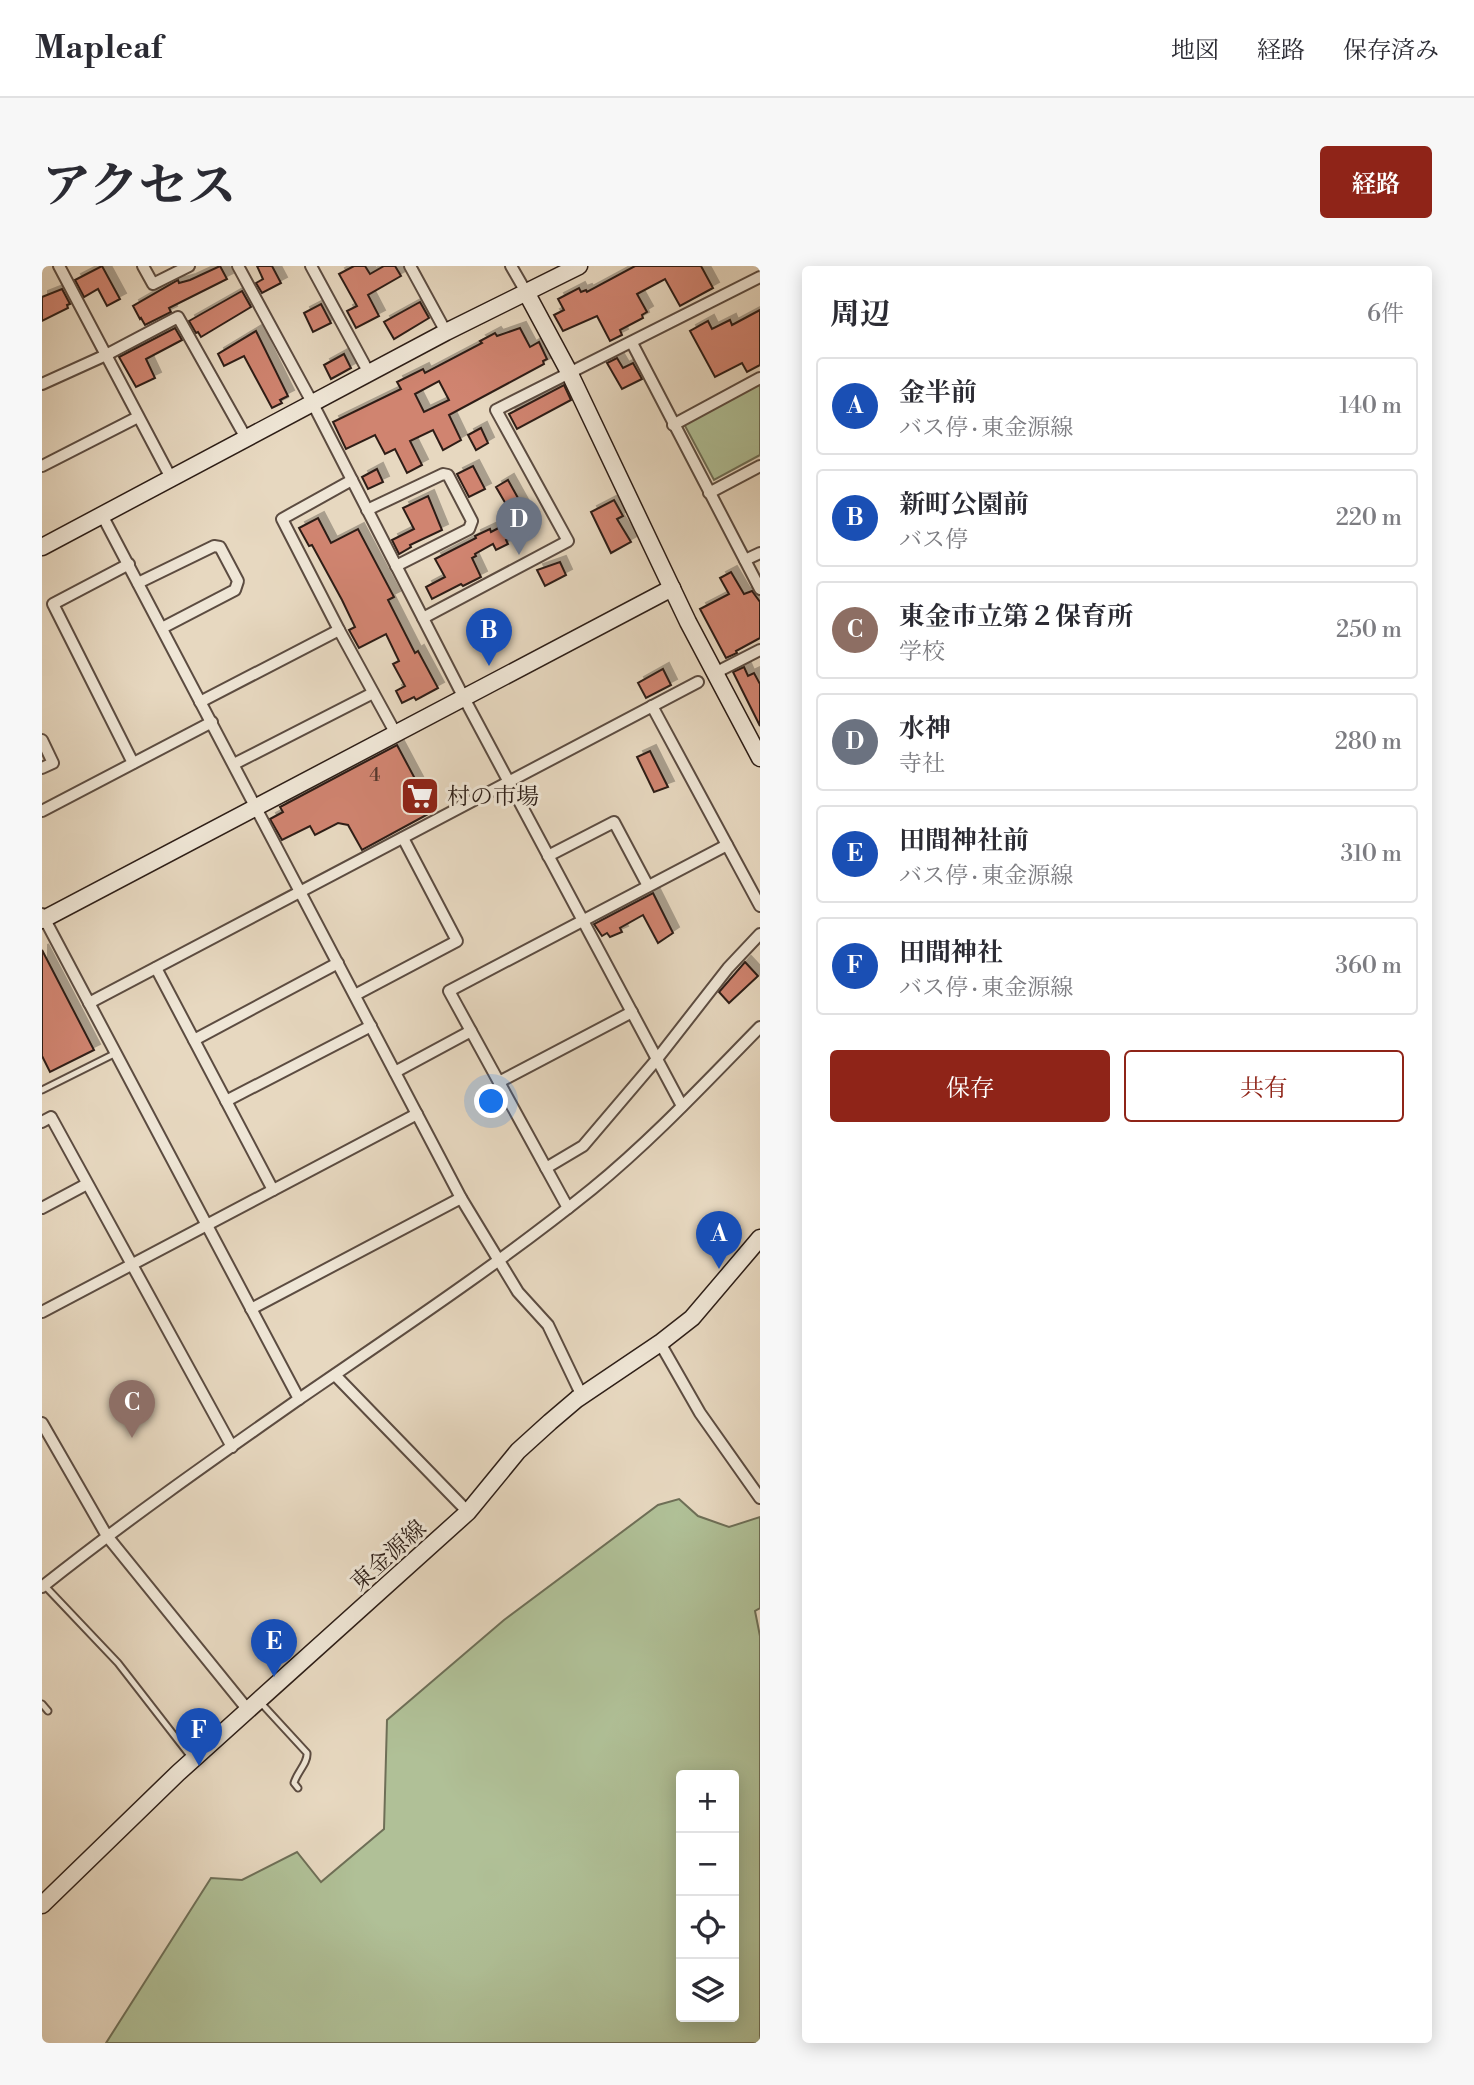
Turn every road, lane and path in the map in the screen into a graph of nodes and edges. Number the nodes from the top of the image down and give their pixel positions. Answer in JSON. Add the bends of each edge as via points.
{"nodes":[{"id":1,"x":59,"y":266,"type":"edge"},
{"id":2,"x":144,"y":266,"type":"edge"},
{"id":3,"x":189,"y":266,"type":"edge"},
{"id":4,"x":238,"y":266,"type":"edge"},
{"id":5,"x":311,"y":266,"type":"edge"},
{"id":6,"x":410,"y":266,"type":"edge"},
{"id":7,"x":511,"y":266,"type":"edge"},
{"id":8,"x":579,"y":266,"type":"edge"},
{"id":9,"x":760,"y":277,"type":"edge"},
{"id":10,"x":526,"y":292,"type":"junction"},
{"id":11,"x":446,"y":332,"type":"junction"},
{"id":12,"x":632,"y":343,"type":"junction"},
{"id":13,"x":106,"y":355,"type":"junction"},
{"id":14,"x":569,"y":372,"type":"junction"},
{"id":15,"x":369,"y":373,"type":"junction"},
{"id":16,"x":760,"y":378,"type":"edge"},
{"id":17,"x":42,"y":384,"type":"edge"},
{"id":18,"x":313,"y":404,"type":"junction"},
{"id":19,"x":138,"y":417,"type":"junction"},
{"id":20,"x":673,"y":425,"type":"junction"},
{"id":21,"x":246,"y":438,"type":"junction"},
{"id":22,"x":42,"y":466,"type":"edge"},
{"id":23,"x":760,"y":466,"type":"edge"},
{"id":24,"x":171,"y":478,"type":"junction"},
{"id":25,"x":352,"y":480,"type":"junction"},
{"id":26,"x":709,"y":493,"type":"junction"},
{"id":27,"x":367,"y":510,"type":"junction"},
{"id":28,"x":102,"y":514,"type":"junction"},
{"id":29,"x":42,"y":547,"type":"edge"},
{"id":30,"x":760,"y":553,"type":"edge"},
{"id":31,"x":745,"y":560,"type":"junction"},
{"id":32,"x":129,"y":564,"type":"junction"},
{"id":33,"x":396,"y":566,"type":"junction"},
{"id":34,"x":138,"y":583,"type":"junction"},
{"id":35,"x":672,"y":588,"type":"junction"},
{"id":36,"x":760,"y":589,"type":"edge"},
{"id":37,"x":423,"y":618,"type":"junction"},
{"id":38,"x":162,"y":628,"type":"junction"},
{"id":39,"x":339,"y":630,"type":"junction"},
{"id":40,"x":760,"y":650,"type":"edge"},
{"id":41,"x":715,"y":673,"type":"junction"},
{"id":42,"x":698,"y":682,"type":"dead end"},
{"id":43,"x":373,"y":693,"type":"junction"},
{"id":44,"x":464,"y":698,"type":"junction"},
{"id":45,"x":200,"y":702,"type":"junction"},
{"id":46,"x":652,"y":706,"type":"junction"},
{"id":47,"x":212,"y":722,"type":"junction"},
{"id":48,"x":396,"y":734,"type":"junction"},
{"id":49,"x":42,"y":740,"type":"edge"},
{"id":50,"x":760,"y":758,"type":"edge"},
{"id":51,"x":133,"y":763,"type":"junction"},
{"id":52,"x":233,"y":764,"type":"junction"},
{"id":53,"x":42,"y":768,"type":"edge"},
{"id":54,"x":509,"y":781,"type":"junction"},
{"id":55,"x":257,"y":807,"type":"junction"},
{"id":56,"x":42,"y":811,"type":"edge"},
{"id":57,"x":403,"y":838,"type":"junction"},
{"id":58,"x":727,"y":845,"type":"junction"},
{"id":59,"x":548,"y":856,"type":"junction"},
{"id":60,"x":648,"y":886,"type":"junction"},
{"id":61,"x":301,"y":892,"type":"junction"},
{"id":62,"x":760,"y":906,"type":"edge"},
{"id":63,"x":43,"y":917,"type":"edge"},
{"id":64,"x":582,"y":920,"type":"junction"},
{"id":65,"x":760,"y":934,"type":"edge"},
{"id":66,"x":338,"y":963,"type":"junction"},
{"id":67,"x":156,"y":968,"type":"junction"},
{"id":68,"x":355,"y":995,"type":"junction"},
{"id":69,"x":89,"y":1003,"type":"junction"},
{"id":70,"x":632,"y":1012,"type":"junction"},
{"id":71,"x":372,"y":1026,"type":"junction"},
{"id":72,"x":760,"y":1027,"type":"edge"},
{"id":73,"x":471,"y":1031,"type":"junction"},
{"id":74,"x":194,"y":1040,"type":"junction"},
{"id":75,"x":116,"y":1053,"type":"junction"},
{"id":76,"x":657,"y":1059,"type":"junction"},
{"id":77,"x":395,"y":1072,"type":"junction"},
{"id":78,"x":499,"y":1082,"type":"junction"},
{"id":79,"x":42,"y":1090,"type":"edge"},
{"id":80,"x":226,"y":1101,"type":"junction"},
{"id":81,"x":682,"y":1106,"type":"junction"},
{"id":82,"x":417,"y":1114,"type":"junction"},
{"id":83,"x":42,"y":1122,"type":"edge"},
{"id":84,"x":546,"y":1168,"type":"junction"},
{"id":85,"x":88,"y":1184,"type":"junction"},
{"id":86,"x":273,"y":1190,"type":"junction"},
{"id":87,"x":461,"y":1198,"type":"junction"},
{"id":88,"x":42,"y":1208,"type":"edge"},
{"id":89,"x":568,"y":1208,"type":"junction"},
{"id":90,"x":207,"y":1225,"type":"junction"},
{"id":91,"x":760,"y":1238,"type":"edge"},
{"id":92,"x":499,"y":1259,"type":"junction"},
{"id":93,"x":132,"y":1265,"type":"junction"},
{"id":94,"x":251,"y":1310,"type":"junction"},
{"id":95,"x":42,"y":1312,"type":"edge"},
{"id":96,"x":660,"y":1343,"type":"junction"},
{"id":97,"x":335,"y":1375,"type":"junction"},
{"id":98,"x":582,"y":1396,"type":"junction"},
{"id":99,"x":299,"y":1399,"type":"junction"},
{"id":100,"x":43,"y":1426,"type":"edge"},
{"id":101,"x":232,"y":1447,"type":"junction"},
{"id":102,"x":760,"y":1498,"type":"edge"},
{"id":103,"x":468,"y":1513,"type":"junction"},
{"id":104,"x":107,"y":1535,"type":"junction"},
{"id":105,"x":43,"y":1584,"type":"edge"},
{"id":106,"x":42,"y":1704,"type":"edge"},
{"id":107,"x":253,"y":1705,"type":"junction"},
{"id":108,"x":48,"y":1711,"type":"dead end"},
{"id":109,"x":193,"y":1759,"type":"junction"},
{"id":110,"x":298,"y":1788,"type":"dead end"},
{"id":111,"x":42,"y":1905,"type":"edge"}],
"edges":[{"from":1,"to":13,"type":"street"},
{"from":2,"to":3,"type":"street","via":[[153,284]]},
{"from":4,"to":18,"type":"street"},
{"from":5,"to":15,"type":"street"},
{"from":6,"to":11,"type":"street"},
{"from":7,"to":10,"type":"street"},
{"from":8,"to":10,"type":"street"},
{"from":9,"to":12,"type":"street"},
{"from":10,"to":11,"type":"street"},
{"from":10,"to":14,"type":"street"},
{"from":11,"to":15,"type":"street"},
{"from":12,"to":14,"type":"street"},
{"from":12,"to":20,"type":"street"},
{"from":13,"to":17,"type":"street"},
{"from":13,"to":19,"type":"street"},
{"from":13,"to":21,"type":"street","via":[[178,317]]},
{"from":14,"to":35,"type":"street"},
{"from":14,"to":37,"type":"street","via":[[496,410],[568,541]]},
{"from":15,"to":18,"type":"street"},
{"from":16,"to":20,"type":"street"},
{"from":18,"to":21,"type":"street"},
{"from":18,"to":25,"type":"street"},
{"from":19,"to":22,"type":"street"},
{"from":19,"to":24,"type":"street"},
{"from":20,"to":26,"type":"street"},
{"from":21,"to":24,"type":"street"},
{"from":23,"to":26,"type":"street"},
{"from":24,"to":28,"type":"street"},
{"from":25,"to":27,"type":"street"},
{"from":25,"to":39,"type":"street","via":[[282,519]]},
{"from":26,"to":31,"type":"street"},
{"from":27,"to":33,"type":"street"},
{"from":27,"to":33,"type":"street","via":[[448,475],[472,522],[469,529]]},
{"from":28,"to":29,"type":"street"},
{"from":28,"to":32,"type":"street"},
{"from":30,"to":31,"type":"street"},
{"from":31,"to":36,"type":"street"},
{"from":32,"to":34,"type":"street"},
{"from":32,"to":51,"type":"street","via":[[53,604]]},
{"from":33,"to":37,"type":"street"},
{"from":34,"to":38,"type":"street"},
{"from":34,"to":38,"type":"street","via":[[220,547],[238,581],[235,590]]},
{"from":35,"to":41,"type":"street"},
{"from":35,"to":44,"type":"street"},
{"from":37,"to":44,"type":"street"},
{"from":38,"to":45,"type":"street"},
{"from":39,"to":43,"type":"street"},
{"from":39,"to":45,"type":"street"},
{"from":40,"to":41,"type":"street"},
{"from":41,"to":50,"type":"street"},
{"from":42,"to":46,"type":"street"},
{"from":43,"to":48,"type":"street"},
{"from":43,"to":52,"type":"street"},
{"from":44,"to":48,"type":"street"},
{"from":44,"to":54,"type":"street"},
{"from":45,"to":47,"type":"street"},
{"from":46,"to":54,"type":"street"},
{"from":46,"to":58,"type":"street"},
{"from":47,"to":51,"type":"street"},
{"from":47,"to":52,"type":"street"},
{"from":48,"to":55,"type":"street"},
{"from":49,"to":53,"type":"street","via":[[53,762]]},
{"from":51,"to":56,"type":"street"},
{"from":52,"to":55,"type":"street"},
{"from":54,"to":57,"type":"street"},
{"from":54,"to":59,"type":"street"},
{"from":55,"to":61,"type":"street"},
{"from":55,"to":63,"type":"street"},
{"from":57,"to":61,"type":"street"},
{"from":57,"to":68,"type":"street","via":[[457,941]]},
{"from":58,"to":60,"type":"street"},
{"from":58,"to":62,"type":"street"},
{"from":59,"to":60,"type":"street","via":[[614,822]]},
{"from":59,"to":64,"type":"street"},
{"from":60,"to":64,"type":"street"},
{"from":61,"to":66,"type":"street"},
{"from":61,"to":67,"type":"street"},
{"from":63,"to":69,"type":"street"},
{"from":64,"to":70,"type":"street"},
{"from":64,"to":73,"type":"street","via":[[449,991]]},
{"from":65,"to":76,"type":"street"},
{"from":66,"to":68,"type":"street"},
{"from":66,"to":74,"type":"street"},
{"from":67,"to":69,"type":"street"},
{"from":67,"to":74,"type":"street"},
{"from":68,"to":71,"type":"street"},
{"from":69,"to":75,"type":"street"},
{"from":70,"to":76,"type":"street"},
{"from":70,"to":78,"type":"street"},
{"from":71,"to":77,"type":"street"},
{"from":71,"to":80,"type":"street"},
{"from":72,"to":81,"type":"street"},
{"from":73,"to":77,"type":"street"},
{"from":73,"to":78,"type":"street"},
{"from":74,"to":80,"type":"street"},
{"from":75,"to":79,"type":"lane"},
{"from":75,"to":90,"type":"street"},
{"from":76,"to":81,"type":"street"},
{"from":76,"to":84,"type":"street","via":[[583,1146]]},
{"from":77,"to":82,"type":"street"},
{"from":78,"to":84,"type":"street"},
{"from":80,"to":86,"type":"street"},
{"from":81,"to":89,"type":"street"},
{"from":82,"to":86,"type":"street"},
{"from":82,"to":87,"type":"street"},
{"from":83,"to":85,"type":"street","via":[[51,1117]]},
{"from":84,"to":89,"type":"street"},
{"from":85,"to":88,"type":"street"},
{"from":85,"to":93,"type":"street"},
{"from":86,"to":90,"type":"street"},
{"from":87,"to":92,"type":"street"},
{"from":87,"to":94,"type":"street"},
{"from":89,"to":92,"type":"street"},
{"from":90,"to":93,"type":"street"},
{"from":90,"to":94,"type":"street"},
{"from":91,"to":96,"type":"street","name":"東金源線","via":[[692,1318]]},
{"from":92,"to":97,"type":"street"},
{"from":92,"to":98,"type":"street","via":[[518,1292],[548,1325]]},
{"from":93,"to":95,"type":"street"},
{"from":93,"to":101,"type":"street"},
{"from":94,"to":99,"type":"street"},
{"from":96,"to":98,"type":"street","name":"東金源線"},
{"from":96,"to":102,"type":"street","via":[[700,1413]]},
{"from":97,"to":99,"type":"street"},
{"from":97,"to":103,"type":"street"},
{"from":98,"to":103,"type":"street","name":"東金源線","via":[[518,1451]]},
{"from":99,"to":101,"type":"street"},
{"from":100,"to":104,"type":"street"},
{"from":101,"to":104,"type":"street"},
{"from":103,"to":107,"type":"street","name":"東金源線"},
{"from":104,"to":105,"type":"street"},
{"from":104,"to":107,"type":"street"},
{"from":105,"to":109,"type":"lane","via":[[118,1663]]},
{"from":106,"to":108,"type":"lane"},
{"from":107,"to":109,"type":"street","name":"東金源線"},
{"from":107,"to":110,"type":"lane","via":[[307,1753],[295,1778]]},
{"from":109,"to":111,"type":"street","name":"東金源線"}]}
